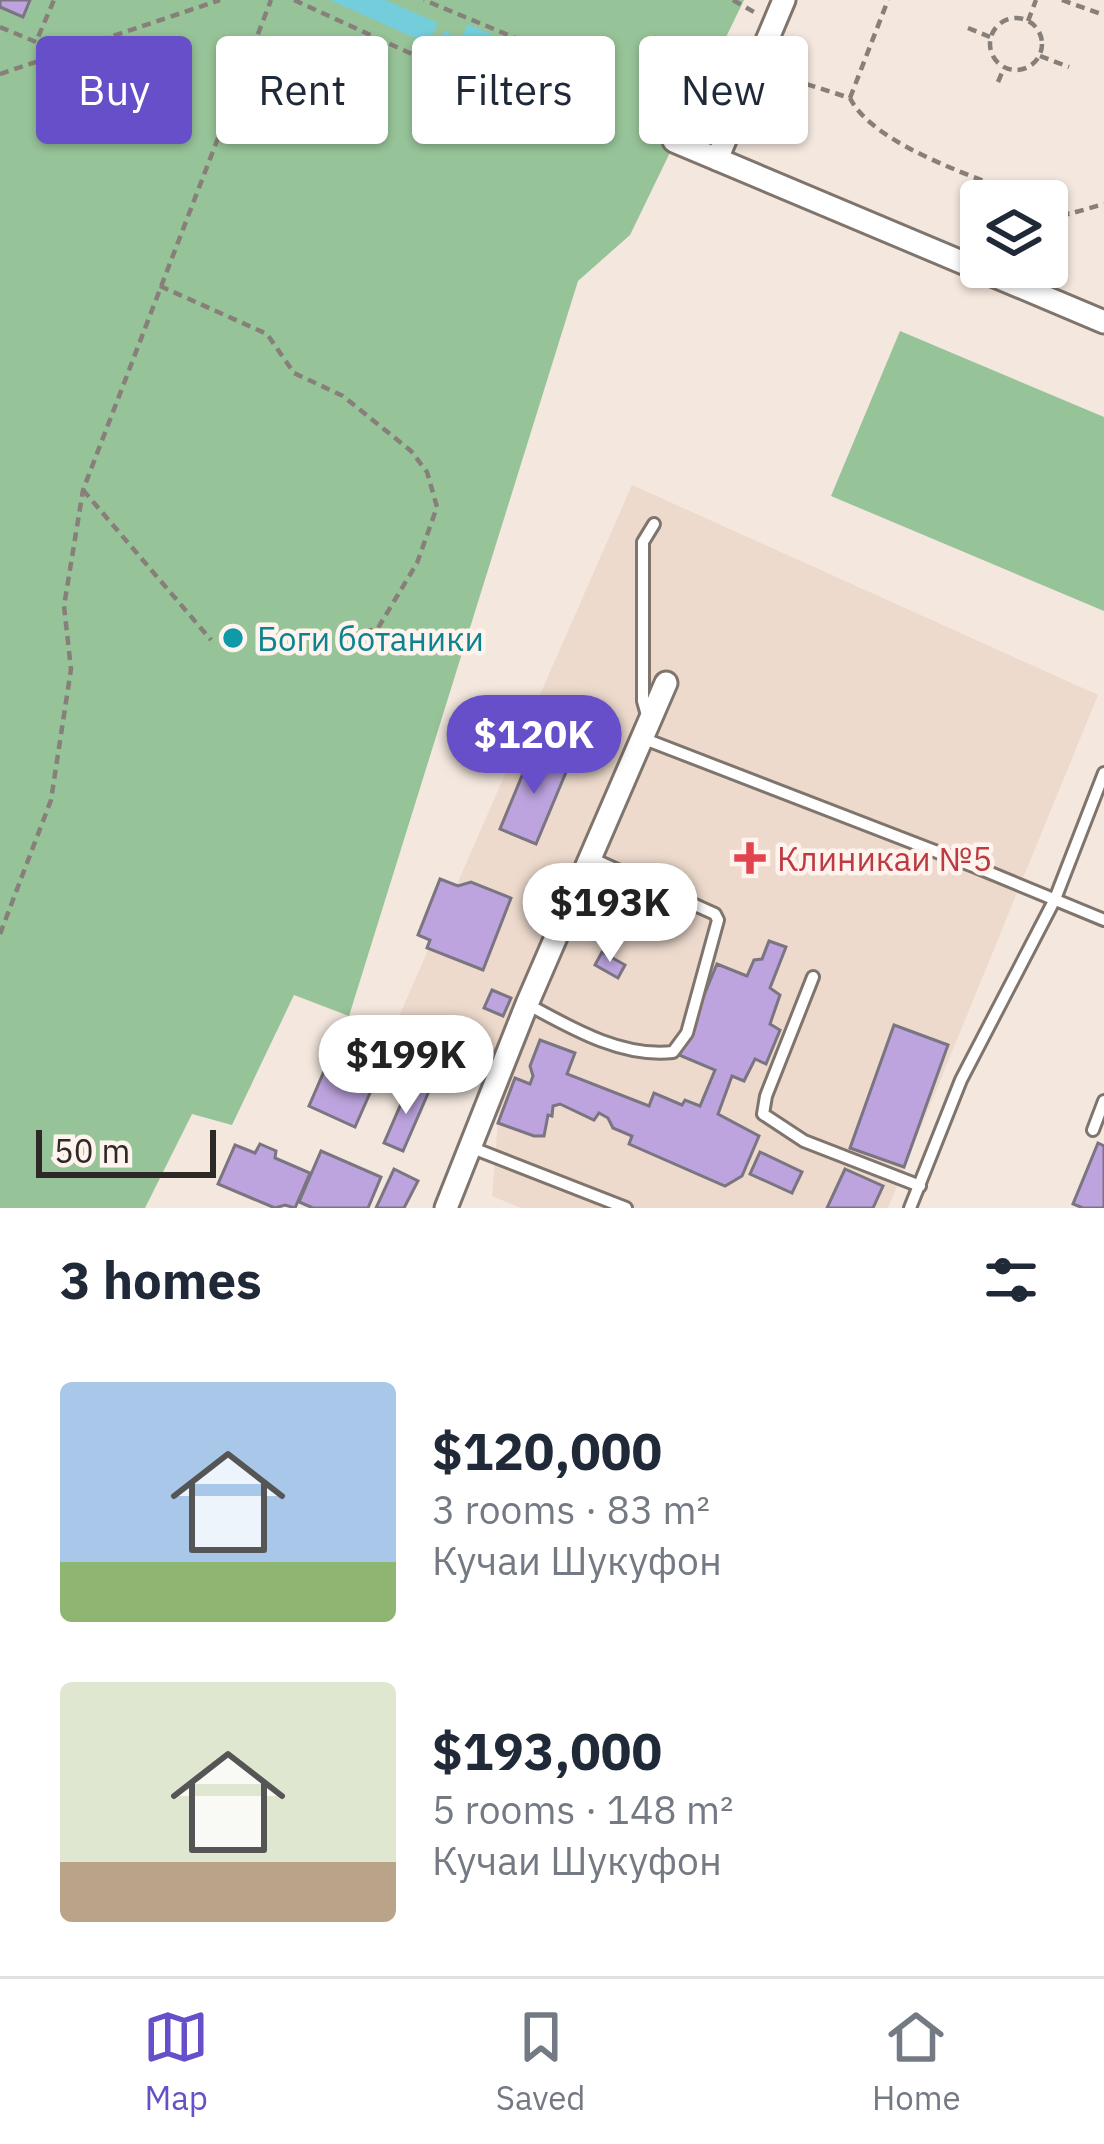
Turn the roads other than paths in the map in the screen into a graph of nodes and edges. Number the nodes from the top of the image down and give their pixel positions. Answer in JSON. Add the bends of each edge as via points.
{"nodes":[{"id":1,"x":784,"y":0,"type":"edge"},
{"id":2,"x":683,"y":144,"type":"edge"},
{"id":3,"x":717,"y":159,"type":"junction"},
{"id":4,"x":1104,"y":322,"type":"edge"},
{"id":5,"x":654,"y":524,"type":"dead end"},
{"id":6,"x":666,"y":682,"type":"dead end"},
{"id":7,"x":645,"y":730,"type":"junction"},
{"id":8,"x":1104,"y":773,"type":"edge"},
{"id":9,"x":590,"y":858,"type":"junction"},
{"id":10,"x":1054,"y":899,"type":"junction"},
{"id":11,"x":1104,"y":920,"type":"edge"},
{"id":12,"x":813,"y":977,"type":"dead end"},
{"id":13,"x":527,"y":1004,"type":"junction"},
{"id":14,"x":1104,"y":1101,"type":"edge"},
{"id":15,"x":1093,"y":1130,"type":"dead end"},
{"id":16,"x":470,"y":1147,"type":"junction"},
{"id":17,"x":920,"y":1186,"type":"junction"},
{"id":18,"x":446,"y":1208,"type":"edge"},
{"id":19,"x":626,"y":1208,"type":"edge"},
{"id":20,"x":910,"y":1208,"type":"edge"}],
"edges":[{"from":1,"to":3,"type":"street"},
{"from":2,"to":3,"type":"street"},
{"from":3,"to":4,"type":"street"},
{"from":5,"to":7,"type":"lane","via":[[643,542]]},
{"from":6,"to":7,"type":"street"},
{"from":7,"to":9,"type":"street"},
{"from":7,"to":10,"type":"lane"},
{"from":8,"to":10,"type":"lane"},
{"from":9,"to":13,"type":"street"},
{"from":9,"to":13,"type":"lane","via":[[715,914],[687,1033],[673,1052],[636,1052]]},
{"from":10,"to":11,"type":"lane"},
{"from":10,"to":17,"type":"lane","via":[[961,1080]]},
{"from":12,"to":17,"type":"lane","via":[[764,1114],[804,1141]]},
{"from":13,"to":16,"type":"street"},
{"from":14,"to":15,"type":"lane"},
{"from":16,"to":18,"type":"street"},
{"from":16,"to":19,"type":"lane"},
{"from":17,"to":20,"type":"lane"}]}
